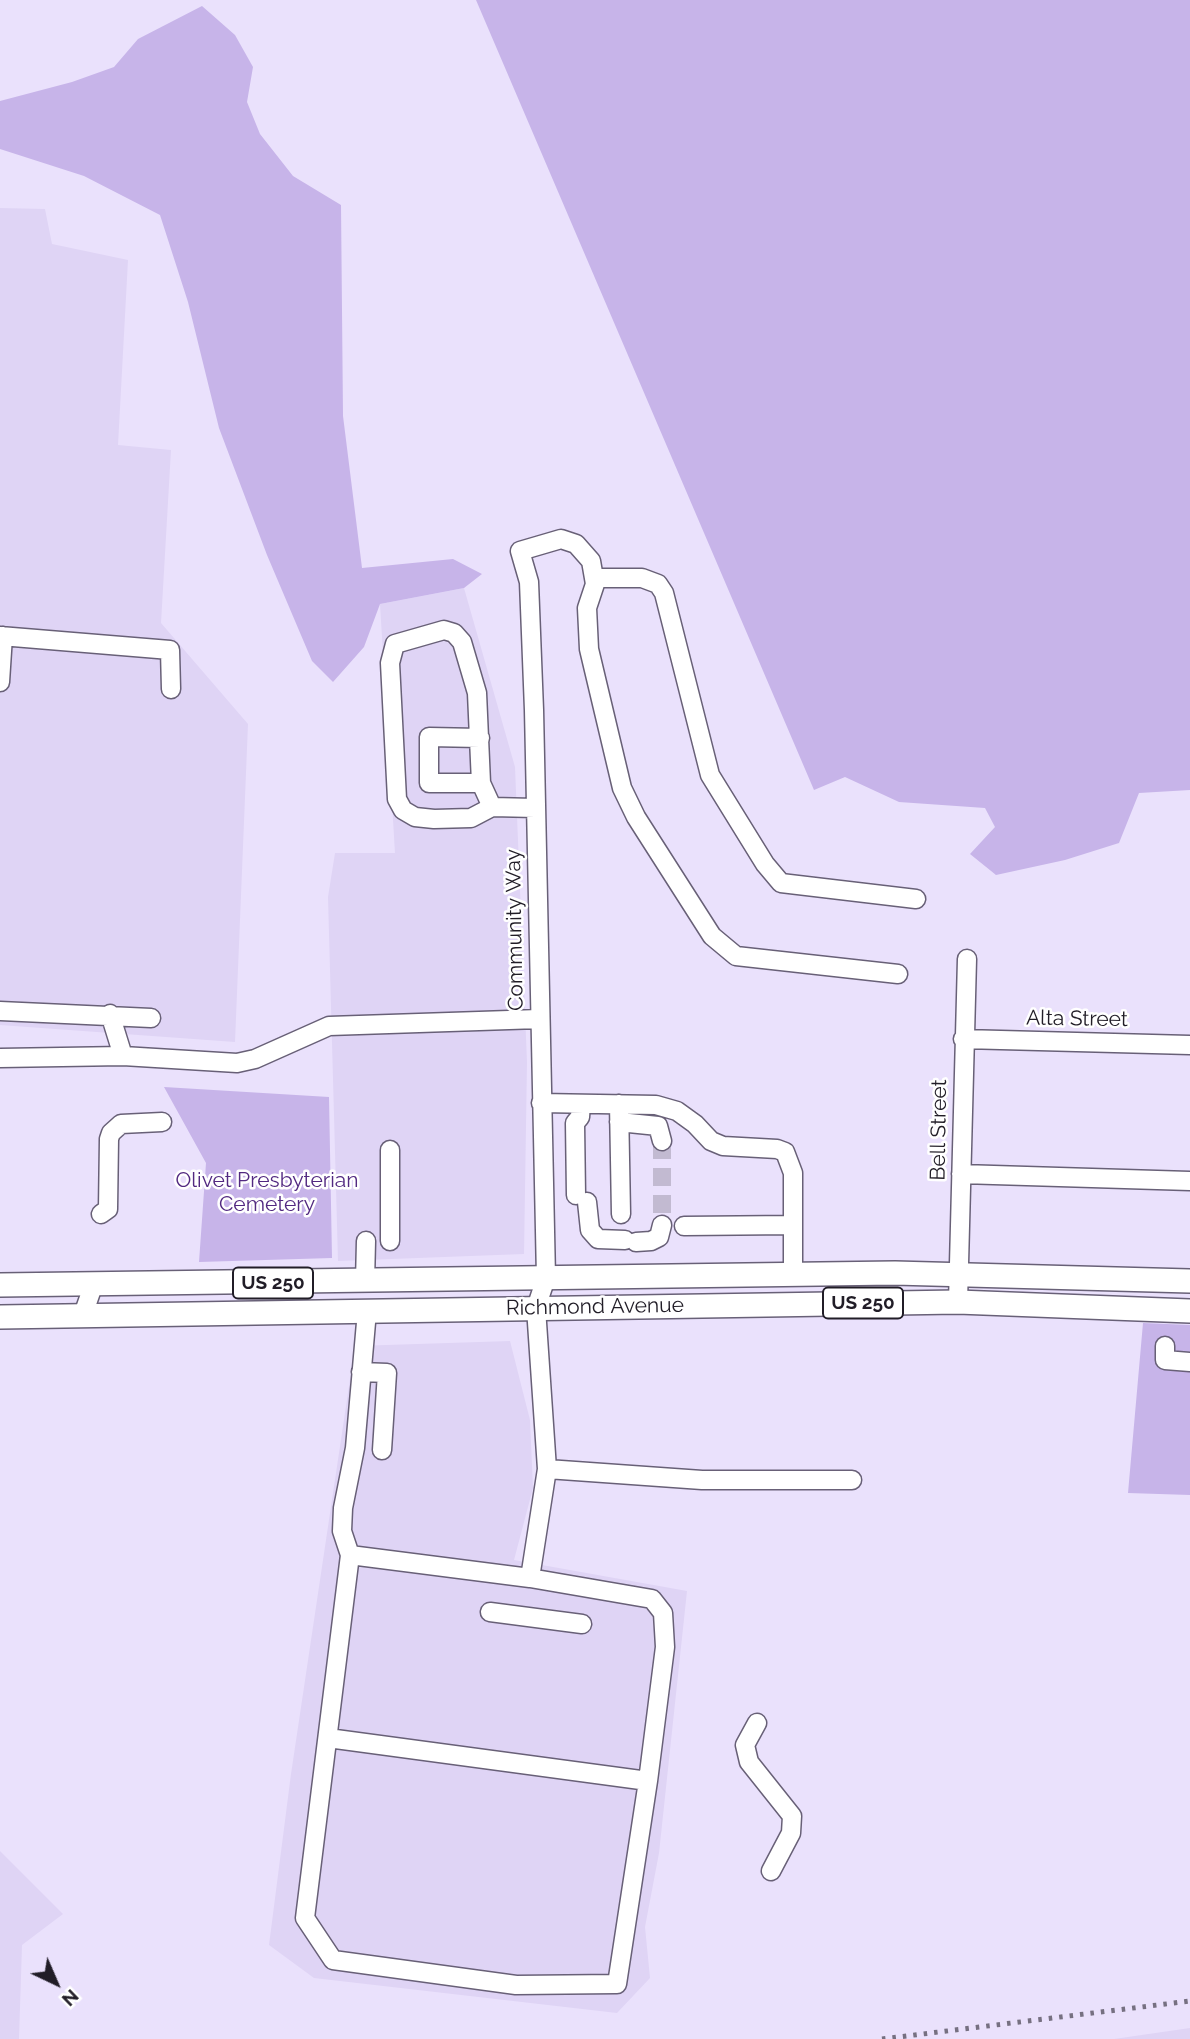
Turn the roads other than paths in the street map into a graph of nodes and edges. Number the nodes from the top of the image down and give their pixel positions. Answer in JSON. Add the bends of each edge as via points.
{"nodes":[{"id":1,"x":594,"y":578,"type":"junction"},
{"id":2,"x":2,"y":636,"type":"edge"},
{"id":3,"x":0,"y":682,"type":"edge"},
{"id":4,"x":171,"y":689,"type":"dead end"},
{"id":5,"x":480,"y":738,"type":"junction"},
{"id":6,"x":481,"y":783,"type":"junction"},
{"id":7,"x":492,"y":807,"type":"junction"},
{"id":8,"x":535,"y":808,"type":"junction"},
{"id":9,"x":916,"y":899,"type":"dead end"},
{"id":10,"x":967,"y":959,"type":"dead end"},
{"id":11,"x":898,"y":974,"type":"dead end"},
{"id":12,"x":0,"y":1011,"type":"edge"},
{"id":13,"x":110,"y":1014,"type":"junction"},
{"id":14,"x":151,"y":1018,"type":"dead end"},
{"id":15,"x":539,"y":1019,"type":"junction"},
{"id":16,"x":963,"y":1039,"type":"junction"},
{"id":17,"x":1190,"y":1045,"type":"edge"},
{"id":18,"x":123,"y":1056,"type":"junction"},
{"id":19,"x":0,"y":1058,"type":"edge"},
{"id":20,"x":541,"y":1103,"type":"junction"},
{"id":21,"x":580,"y":1110,"type":"junction"},
{"id":22,"x":619,"y":1113,"type":"junction"},
{"id":23,"x":162,"y":1122,"type":"dead end"},
{"id":24,"x":662,"y":1141,"type":"dead end"},
{"id":25,"x":390,"y":1150,"type":"dead end"},
{"id":26,"x":961,"y":1174,"type":"junction"},
{"id":27,"x":1190,"y":1181,"type":"edge"},
{"id":28,"x":101,"y":1214,"type":"dead end"},
{"id":29,"x":621,"y":1214,"type":"dead end"},
{"id":30,"x":662,"y":1225,"type":"dead end"},
{"id":31,"x":793,"y":1225,"type":"junction"},
{"id":32,"x":684,"y":1226,"type":"dead end"},
{"id":33,"x":366,"y":1241,"type":"dead end"},
{"id":34,"x":390,"y":1241,"type":"dead end"},
{"id":35,"x":958,"y":1273,"type":"junction"},
{"id":36,"x":793,"y":1274,"type":"junction"},
{"id":37,"x":546,"y":1278,"type":"junction"},
{"id":38,"x":1190,"y":1281,"type":"edge"},
{"id":39,"x":365,"y":1282,"type":"junction"},
{"id":40,"x":0,"y":1285,"type":"edge"},
{"id":41,"x":93,"y":1286,"type":"junction"},
{"id":42,"x":958,"y":1302,"type":"junction"},
{"id":43,"x":536,"y":1308,"type":"junction"},
{"id":44,"x":367,"y":1311,"type":"junction"},
{"id":45,"x":1190,"y":1311,"type":"edge"},
{"id":46,"x":83,"y":1315,"type":"junction"},
{"id":47,"x":0,"y":1317,"type":"edge"},
{"id":48,"x":1166,"y":1346,"type":"dead end"},
{"id":49,"x":1190,"y":1362,"type":"edge"},
{"id":50,"x":361,"y":1372,"type":"junction"},
{"id":51,"x":382,"y":1450,"type":"dead end"},
{"id":52,"x":547,"y":1469,"type":"junction"},
{"id":53,"x":852,"y":1480,"type":"dead end"},
{"id":54,"x":350,"y":1555,"type":"junction"},
{"id":55,"x":530,"y":1578,"type":"junction"},
{"id":56,"x":490,"y":1612,"type":"dead end"},
{"id":57,"x":582,"y":1624,"type":"dead end"},
{"id":58,"x":757,"y":1723,"type":"dead end"},
{"id":59,"x":328,"y":1738,"type":"junction"},
{"id":60,"x":648,"y":1781,"type":"junction"},
{"id":61,"x":771,"y":1871,"type":"dead end"}],
"edges":[{"from":1,"to":8,"type":"street","name":"Community Way","via":[[591,561],[576,544],[561,539],[520,551],[528,582]]},
{"from":1,"to":9,"type":"street","via":[[642,578],[658,584],[664,593],[710,775],[781,883]]},
{"from":1,"to":11,"type":"street","via":[[587,608],[589,649],[622,788],[712,936],[736,956]]},
{"from":2,"to":3,"type":"street"},
{"from":2,"to":4,"type":"street","via":[[170,650]]},
{"from":5,"to":6,"type":"street"},
{"from":5,"to":6,"type":"street","via":[[429,737],[429,783]]},
{"from":5,"to":7,"type":"street","via":[[473,674],[454,633],[444,629],[395,644],[390,663],[397,799],[403,810],[415,817],[471,818]]},
{"from":6,"to":7,"type":"street"},
{"from":7,"to":8,"type":"street"},
{"from":8,"to":15,"type":"street","name":"Community Way"},
{"from":10,"to":16,"type":"street","name":"Bell Street"},
{"from":12,"to":13,"type":"street"},
{"from":13,"to":14,"type":"street"},
{"from":13,"to":18,"type":"street"},
{"from":15,"to":18,"type":"street","via":[[329,1026],[237,1063]]},
{"from":15,"to":20,"type":"street","name":"Community Way"},
{"from":16,"to":17,"type":"street","name":"Alta Street"},
{"from":16,"to":26,"type":"street","name":"Bell Street"},
{"from":18,"to":19,"type":"street"},
{"from":20,"to":21,"type":"street"},
{"from":20,"to":37,"type":"street","name":"Community Way"},
{"from":21,"to":22,"type":"street"},
{"from":21,"to":30,"type":"street","via":[[575,1123],[581,1198],[590,1230],[598,1239],[652,1241],[659,1237]]},
{"from":22,"to":24,"type":"street","via":[[657,1125]]},
{"from":22,"to":29,"type":"street"},
{"from":22,"to":31,"type":"street","via":[[656,1105],[677,1111],[711,1142],[785,1152],[793,1173]]},
{"from":23,"to":28,"type":"street","via":[[121,1124],[111,1133],[108,1209]]},
{"from":25,"to":34,"type":"street"},
{"from":26,"to":27,"type":"street"},
{"from":26,"to":35,"type":"street","name":"Bell Street"},
{"from":31,"to":32,"type":"street"},
{"from":31,"to":36,"type":"street"},
{"from":33,"to":39,"type":"street"},
{"from":35,"to":36,"type":"main road","name":"Richmond Avenue","number":"US 250"},
{"from":35,"to":38,"type":"main road","name":"Richmond Avenue","number":"US 250"},
{"from":35,"to":42,"type":"street","name":"Bell Street"},
{"from":36,"to":37,"type":"main road","name":"Richmond Avenue","number":"US 250"},
{"from":37,"to":39,"type":"main road","name":"Richmond Avenue","number":"US 250"},
{"from":37,"to":43,"type":"street","name":"Community Way"},
{"from":39,"to":41,"type":"main road","name":"Richmond Avenue","number":"US 250"},
{"from":40,"to":41,"type":"main road","name":"Richmond Avenue","number":"US 250"},
{"from":41,"to":46,"type":"street"},
{"from":42,"to":43,"type":"main road","name":"Richmond Avenue","number":"US 250"},
{"from":42,"to":45,"type":"main road","name":"Richmond Avenue","number":"US 250"},
{"from":43,"to":44,"type":"main road","name":"Richmond Avenue","number":"US 250"},
{"from":43,"to":52,"type":"street"},
{"from":44,"to":46,"type":"main road","name":"Richmond Avenue","number":"US 250"},
{"from":44,"to":50,"type":"street"},
{"from":46,"to":47,"type":"main road","name":"Richmond Avenue","number":"US 250"},
{"from":48,"to":49,"type":"street","via":[[1165,1360]]},
{"from":50,"to":51,"type":"street","via":[[387,1373]]},
{"from":50,"to":54,"type":"street","via":[[355,1448],[343,1508],[342,1531]]},
{"from":52,"to":53,"type":"street","via":[[702,1480]]},
{"from":52,"to":55,"type":"street"},
{"from":54,"to":55,"type":"street"},
{"from":54,"to":59,"type":"street"},
{"from":55,"to":60,"type":"street","via":[[652,1599],[663,1614],[665,1647]]},
{"from":56,"to":57,"type":"street"},
{"from":58,"to":61,"type":"street","via":[[745,1745],[749,1762],[792,1816],[791,1833]]},
{"from":59,"to":60,"type":"street"},
{"from":59,"to":60,"type":"street","via":[[305,1918],[333,1960],[516,1985],[617,1984]]}]}
